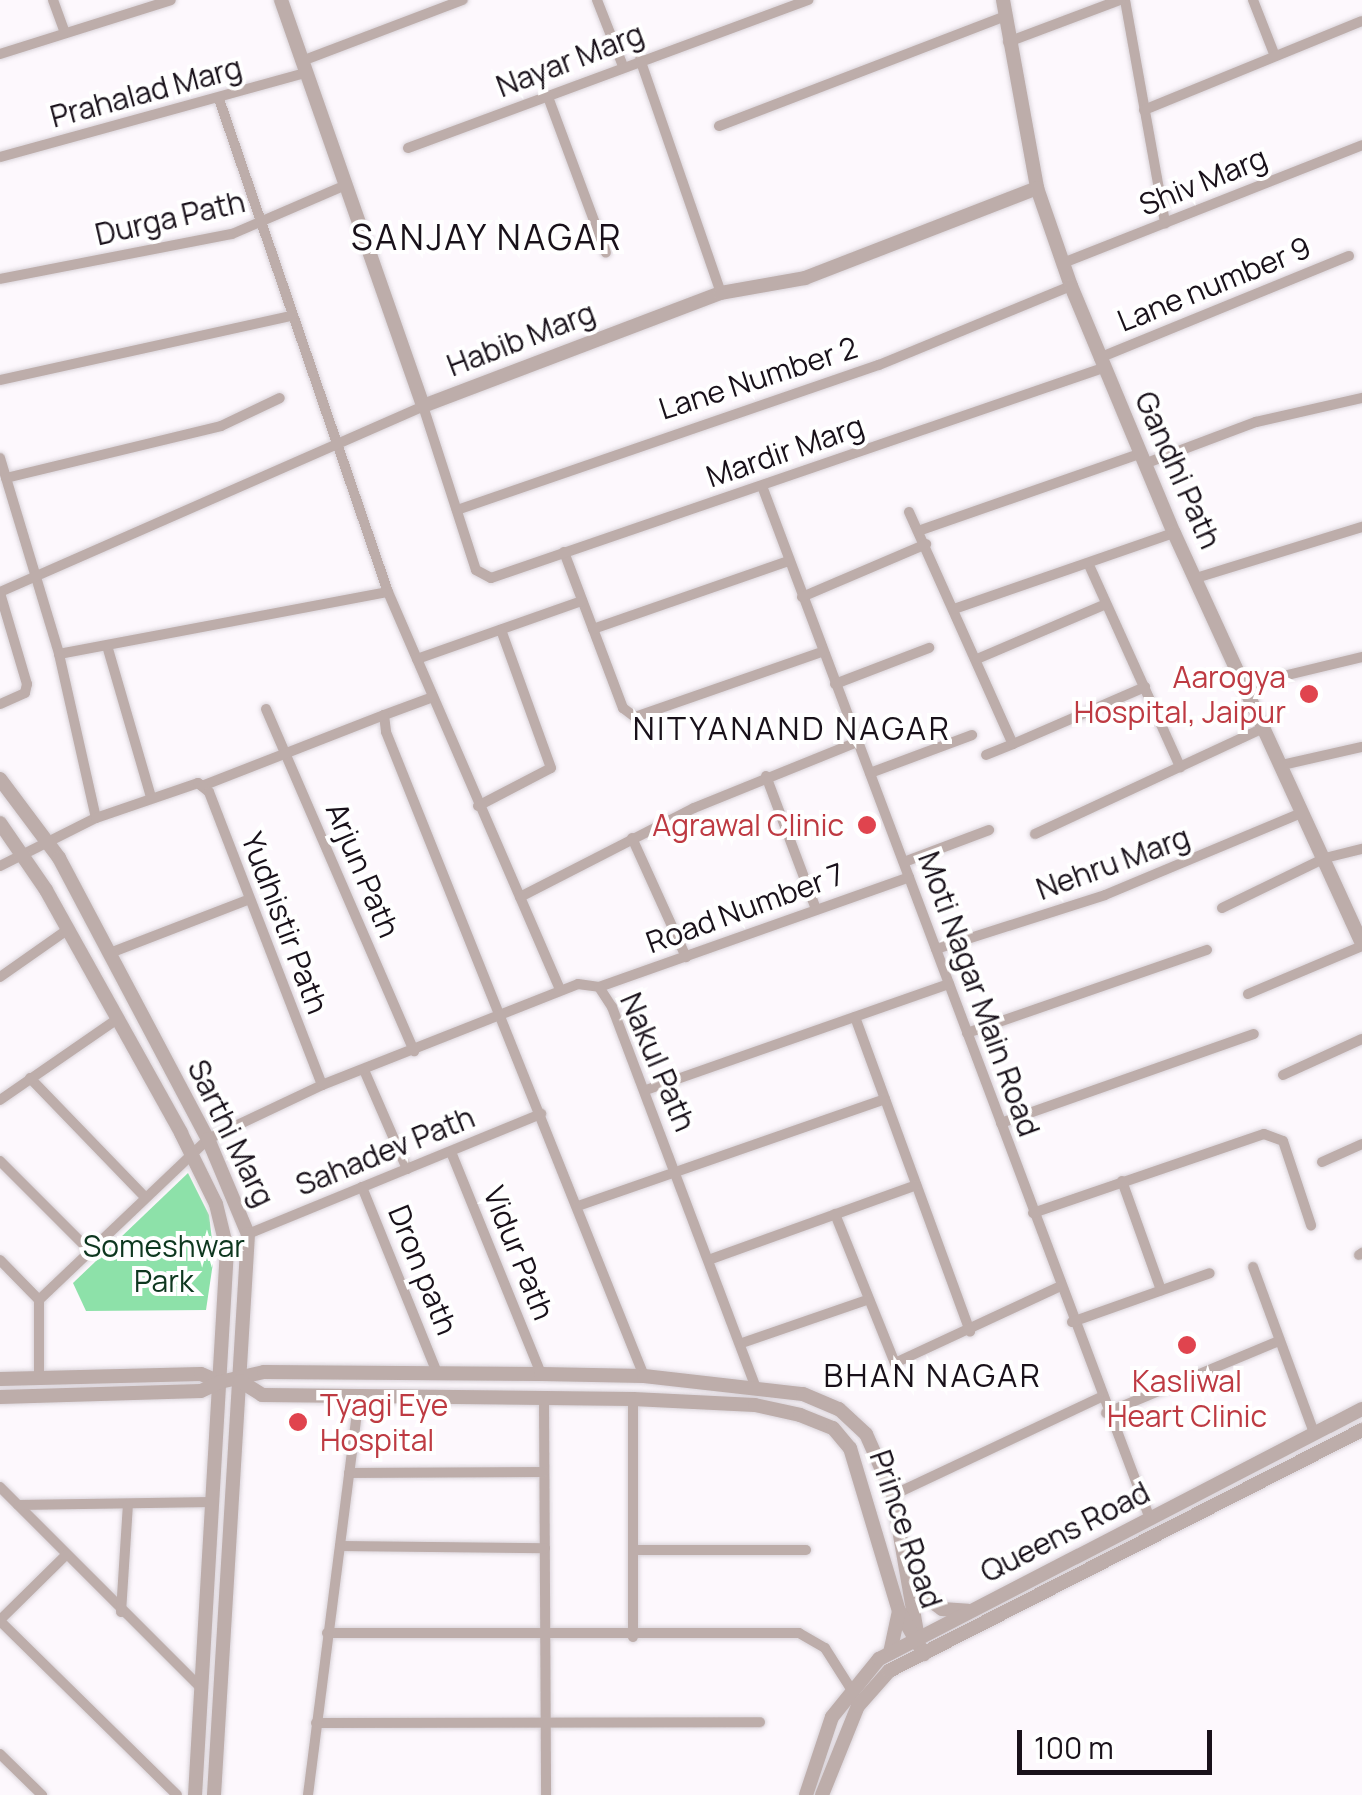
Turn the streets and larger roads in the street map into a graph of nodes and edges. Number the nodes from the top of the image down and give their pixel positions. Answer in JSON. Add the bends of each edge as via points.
{"nodes":[{"id":1,"x":53,"y":0,"type":"edge"},
{"id":2,"x":171,"y":0,"type":"edge"},
{"id":3,"x":280,"y":0,"type":"edge"},
{"id":4,"x":463,"y":0,"type":"edge"},
{"id":5,"x":597,"y":0,"type":"edge"},
{"id":6,"x":808,"y":0,"type":"edge"},
{"id":7,"x":1002,"y":0,"type":"edge"},
{"id":8,"x":1122,"y":0,"type":"edge"},
{"id":9,"x":1253,"y":0,"type":"edge"},
{"id":10,"x":1005,"y":16,"type":"junction"},
{"id":11,"x":1362,"y":21,"type":"edge"},
{"id":12,"x":65,"y":33,"type":"junction"},
{"id":13,"x":1008,"y":42,"type":"junction"},
{"id":14,"x":0,"y":54,"type":"edge"},
{"id":15,"x":1275,"y":56,"type":"junction"},
{"id":16,"x":640,"y":59,"type":"junction"},
{"id":17,"x":623,"y":66,"type":"junction"},
{"id":18,"x":304,"y":67,"type":"junction"},
{"id":19,"x":548,"y":97,"type":"junction"},
{"id":20,"x":219,"y":98,"type":"junction"},
{"id":21,"x":1144,"y":110,"type":"junction"},
{"id":22,"x":719,"y":126,"type":"dead end"},
{"id":23,"x":1362,"y":145,"type":"edge"},
{"id":24,"x":408,"y":148,"type":"dead end"},
{"id":25,"x":0,"y":157,"type":"edge"},
{"id":26,"x":346,"y":186,"type":"junction"},
{"id":27,"x":1038,"y":188,"type":"junction"},
{"id":28,"x":262,"y":222,"type":"junction"},
{"id":29,"x":1164,"y":223,"type":"junction"},
{"id":30,"x":606,"y":253,"type":"dead end"},
{"id":31,"x":1349,"y":256,"type":"dead end"},
{"id":32,"x":1063,"y":263,"type":"junction"},
{"id":33,"x":0,"y":280,"type":"edge"},
{"id":34,"x":1070,"y":286,"type":"junction"},
{"id":35,"x":721,"y":292,"type":"junction"},
{"id":36,"x":292,"y":316,"type":"junction"},
{"id":37,"x":1101,"y":363,"type":"junction"},
{"id":38,"x":0,"y":380,"type":"edge"},
{"id":39,"x":280,"y":398,"type":"dead end"},
{"id":40,"x":1362,"y":398,"type":"edge"},
{"id":41,"x":422,"y":406,"type":"junction"},
{"id":42,"x":337,"y":446,"type":"junction"},
{"id":43,"x":0,"y":458,"type":"edge"},
{"id":44,"x":1142,"y":459,"type":"junction"},
{"id":45,"x":6,"y":478,"type":"junction"},
{"id":46,"x":762,"y":486,"type":"junction"},
{"id":47,"x":457,"y":510,"type":"junction"},
{"id":48,"x":908,"y":512,"type":"dead end"},
{"id":49,"x":1362,"y":526,"type":"edge"},
{"id":50,"x":922,"y":530,"type":"junction"},
{"id":51,"x":1174,"y":533,"type":"junction"},
{"id":52,"x":926,"y":544,"type":"junction"},
{"id":53,"x":564,"y":552,"type":"junction"},
{"id":54,"x":788,"y":561,"type":"junction"},
{"id":55,"x":1089,"y":565,"type":"junction"},
{"id":56,"x":37,"y":578,"type":"junction"},
{"id":57,"x":1196,"y":578,"type":"junction"},
{"id":58,"x":0,"y":592,"type":"edge"},
{"id":59,"x":388,"y":592,"type":"junction"},
{"id":60,"x":802,"y":596,"type":"junction"},
{"id":61,"x":582,"y":602,"type":"junction"},
{"id":62,"x":1106,"y":604,"type":"junction"},
{"id":63,"x":954,"y":609,"type":"junction"},
{"id":64,"x":502,"y":630,"type":"junction"},
{"id":65,"x":593,"y":630,"type":"junction"},
{"id":66,"x":108,"y":648,"type":"junction"},
{"id":67,"x":929,"y":648,"type":"dead end"},
{"id":68,"x":822,"y":652,"type":"junction"},
{"id":69,"x":59,"y":654,"type":"junction"},
{"id":70,"x":1362,"y":657,"type":"edge"},
{"id":71,"x":417,"y":659,"type":"junction"},
{"id":72,"x":976,"y":659,"type":"junction"},
{"id":73,"x":835,"y":684,"type":"junction"},
{"id":74,"x":1246,"y":685,"type":"junction"},
{"id":75,"x":1145,"y":686,"type":"junction"},
{"id":76,"x":432,"y":697,"type":"junction"},
{"id":77,"x":0,"y":704,"type":"edge"},
{"id":78,"x":266,"y":708,"type":"dead end"},
{"id":79,"x":384,"y":715,"type":"junction"},
{"id":80,"x":1264,"y":728,"type":"junction"},
{"id":81,"x":972,"y":735,"type":"dead end"},
{"id":82,"x":858,"y":742,"type":"junction"},
{"id":83,"x":1013,"y":744,"type":"junction"},
{"id":84,"x":1362,"y":747,"type":"edge"},
{"id":85,"x":986,"y":755,"type":"dead end"},
{"id":86,"x":287,"y":758,"type":"junction"},
{"id":87,"x":1282,"y":766,"type":"junction"},
{"id":88,"x":1180,"y":767,"type":"junction"},
{"id":89,"x":870,"y":774,"type":"junction"},
{"id":90,"x":766,"y":776,"type":"junction"},
{"id":91,"x":0,"y":779,"type":"edge"},
{"id":92,"x":200,"y":785,"type":"junction"},
{"id":93,"x":152,"y":797,"type":"junction"},
{"id":94,"x":478,"y":806,"type":"junction"},
{"id":95,"x":1303,"y":812,"type":"junction"},
{"id":96,"x":96,"y":818,"type":"junction"},
{"id":97,"x":0,"y":823,"type":"edge"},
{"id":98,"x":989,"y":830,"type":"dead end"},
{"id":99,"x":1035,"y":834,"type":"dead end"},
{"id":100,"x":632,"y":838,"type":"junction"},
{"id":101,"x":45,"y":840,"type":"junction"},
{"id":102,"x":1362,"y":849,"type":"edge"},
{"id":103,"x":20,"y":852,"type":"junction"},
{"id":104,"x":1325,"y":858,"type":"junction"},
{"id":105,"x":904,"y":862,"type":"junction"},
{"id":106,"x":0,"y":866,"type":"edge"},
{"id":107,"x":909,"y":877,"type":"junction"},
{"id":108,"x":520,"y":897,"type":"junction"},
{"id":109,"x":247,"y":900,"type":"junction"},
{"id":110,"x":1222,"y":908,"type":"dead end"},
{"id":111,"x":816,"y":909,"type":"junction"},
{"id":112,"x":67,"y":930,"type":"junction"},
{"id":113,"x":1362,"y":944,"type":"edge"},
{"id":114,"x":936,"y":949,"type":"junction"},
{"id":115,"x":1207,"y":950,"type":"dead end"},
{"id":116,"x":110,"y":953,"type":"junction"},
{"id":117,"x":686,"y":957,"type":"junction"},
{"id":118,"x":0,"y":977,"type":"edge"},
{"id":119,"x":949,"y":984,"type":"junction"},
{"id":120,"x":559,"y":988,"type":"junction"},
{"id":121,"x":599,"y":988,"type":"junction"},
{"id":122,"x":1248,"y":994,"type":"dead end"},
{"id":123,"x":501,"y":1014,"type":"junction"},
{"id":124,"x":855,"y":1017,"type":"junction"},
{"id":125,"x":116,"y":1020,"type":"junction"},
{"id":126,"x":967,"y":1033,"type":"junction"},
{"id":127,"x":1254,"y":1034,"type":"dead end"},
{"id":128,"x":1362,"y":1039,"type":"edge"},
{"id":129,"x":414,"y":1050,"type":"junction"},
{"id":130,"x":364,"y":1070,"type":"junction"},
{"id":131,"x":1283,"y":1075,"type":"dead end"},
{"id":132,"x":30,"y":1078,"type":"junction"},
{"id":133,"x":322,"y":1085,"type":"junction"},
{"id":134,"x":646,"y":1090,"type":"junction"},
{"id":135,"x":884,"y":1099,"type":"junction"},
{"id":136,"x":0,"y":1100,"type":"edge"},
{"id":137,"x":541,"y":1114,"type":"junction"},
{"id":138,"x":1001,"y":1123,"type":"junction"},
{"id":139,"x":208,"y":1139,"type":"junction"},
{"id":140,"x":1362,"y":1144,"type":"edge"},
{"id":141,"x":189,"y":1152,"type":"junction"},
{"id":142,"x":451,"y":1152,"type":"junction"},
{"id":143,"x":0,"y":1162,"type":"edge"},
{"id":144,"x":1322,"y":1162,"type":"dead end"},
{"id":145,"x":407,"y":1169,"type":"junction"},
{"id":146,"x":677,"y":1172,"type":"junction"},
{"id":147,"x":1122,"y":1180,"type":"junction"},
{"id":148,"x":916,"y":1185,"type":"junction"},
{"id":149,"x":362,"y":1187,"type":"junction"},
{"id":150,"x":143,"y":1195,"type":"junction"},
{"id":151,"x":578,"y":1206,"type":"junction"},
{"id":152,"x":1033,"y":1213,"type":"junction"},
{"id":153,"x":835,"y":1214,"type":"junction"},
{"id":154,"x":1311,"y":1225,"type":"dead end"},
{"id":155,"x":248,"y":1234,"type":"junction"},
{"id":156,"x":86,"y":1248,"type":"junction"},
{"id":157,"x":711,"y":1259,"type":"junction"},
{"id":158,"x":0,"y":1260,"type":"edge"},
{"id":159,"x":1253,"y":1267,"type":"dead end"},
{"id":160,"x":1210,"y":1274,"type":"dead end"},
{"id":161,"x":1059,"y":1287,"type":"junction"},
{"id":162,"x":1161,"y":1290,"type":"junction"},
{"id":163,"x":39,"y":1300,"type":"junction"},
{"id":164,"x":866,"y":1300,"type":"junction"},
{"id":165,"x":1072,"y":1322,"type":"junction"},
{"id":166,"x":970,"y":1332,"type":"junction"},
{"id":167,"x":1279,"y":1341,"type":"junction"},
{"id":168,"x":742,"y":1343,"type":"junction"},
{"id":169,"x":438,"y":1373,"type":"junction"},
{"id":170,"x":541,"y":1374,"type":"junction"},
{"id":171,"x":644,"y":1376,"type":"junction"},
{"id":172,"x":39,"y":1378,"type":"junction"},
{"id":173,"x":0,"y":1379,"type":"edge"},
{"id":174,"x":220,"y":1382,"type":"junction"},
{"id":175,"x":240,"y":1382,"type":"junction"},
{"id":176,"x":754,"y":1384,"type":"junction"},
{"id":177,"x":359,"y":1396,"type":"junction"},
{"id":178,"x":0,"y":1398,"type":"edge"},
{"id":179,"x":544,"y":1398,"type":"junction"},
{"id":180,"x":633,"y":1398,"type":"junction"},
{"id":181,"x":1100,"y":1398,"type":"junction"},
{"id":182,"x":1362,"y":1409,"type":"edge"},
{"id":183,"x":1106,"y":1413,"type":"junction"},
{"id":184,"x":1362,"y":1430,"type":"edge"},
{"id":185,"x":1314,"y":1434,"type":"junction"},
{"id":186,"x":544,"y":1472,"type":"junction"},
{"id":187,"x":350,"y":1474,"type":"junction"},
{"id":188,"x":0,"y":1488,"type":"edge"},
{"id":189,"x":892,"y":1495,"type":"junction"},
{"id":190,"x":213,"y":1502,"type":"junction"},
{"id":191,"x":128,"y":1504,"type":"junction"},
{"id":192,"x":18,"y":1505,"type":"junction"},
{"id":193,"x":1150,"y":1520,"type":"junction"},
{"id":194,"x":340,"y":1546,"type":"junction"},
{"id":195,"x":544,"y":1548,"type":"junction"},
{"id":196,"x":633,"y":1550,"type":"junction"},
{"id":197,"x":806,"y":1550,"type":"dead end"},
{"id":198,"x":66,"y":1554,"type":"junction"},
{"id":199,"x":912,"y":1586,"type":"junction"},
{"id":200,"x":899,"y":1611,"type":"junction"},
{"id":201,"x":970,"y":1611,"type":"junction"},
{"id":202,"x":122,"y":1612,"type":"junction"},
{"id":203,"x":0,"y":1621,"type":"edge"},
{"id":204,"x":327,"y":1634,"type":"junction"},
{"id":205,"x":545,"y":1636,"type":"junction"},
{"id":206,"x":633,"y":1637,"type":"junction"},
{"id":207,"x":918,"y":1638,"type":"junction"},
{"id":208,"x":890,"y":1653,"type":"junction"},
{"id":209,"x":924,"y":1654,"type":"junction"},
{"id":210,"x":220,"y":1672,"type":"junction"},
{"id":211,"x":202,"y":1680,"type":"junction"},
{"id":212,"x":851,"y":1690,"type":"junction"},
{"id":213,"x":316,"y":1722,"type":"junction"},
{"id":214,"x":760,"y":1722,"type":"dead end"},
{"id":215,"x":546,"y":1723,"type":"junction"},
{"id":216,"x":0,"y":1754,"type":"edge"},
{"id":217,"x":42,"y":1795,"type":"edge"},
{"id":218,"x":176,"y":1795,"type":"edge"},
{"id":219,"x":194,"y":1795,"type":"edge"},
{"id":220,"x":214,"y":1795,"type":"edge"},
{"id":221,"x":308,"y":1795,"type":"edge"},
{"id":222,"x":546,"y":1795,"type":"edge"},
{"id":223,"x":806,"y":1795,"type":"edge"},
{"id":224,"x":822,"y":1795,"type":"edge"}],
"edges":[{"from":1,"to":12,"type":"street"},
{"from":2,"to":12,"type":"street"},
{"from":3,"to":18,"type":"street"},
{"from":4,"to":18,"type":"street","name":"Prahalad Marg"},
{"from":5,"to":17,"type":"street"},
{"from":6,"to":16,"type":"street","name":"Nayar Marg"},
{"from":7,"to":10,"type":"street","name":"Gandhi Path"},
{"from":8,"to":13,"type":"street"},
{"from":8,"to":21,"type":"street"},
{"from":9,"to":15,"type":"street"},
{"from":10,"to":13,"type":"street","name":"Gandhi Path"},
{"from":10,"to":22,"type":"street"},
{"from":11,"to":15,"type":"street"},
{"from":12,"to":14,"type":"street"},
{"from":13,"to":27,"type":"street","name":"Gandhi Path"},
{"from":15,"to":21,"type":"street"},
{"from":16,"to":17,"type":"street","name":"Nayar Marg"},
{"from":16,"to":35,"type":"street"},
{"from":17,"to":19,"type":"street","name":"Nayar Marg"},
{"from":18,"to":20,"type":"street","name":"Prahalad Marg"},
{"from":18,"to":26,"type":"street"},
{"from":19,"to":24,"type":"street","name":"Nayar Marg"},
{"from":19,"to":30,"type":"street"},
{"from":20,"to":25,"type":"street","name":"Prahalad Marg"},
{"from":20,"to":28,"type":"street"},
{"from":21,"to":29,"type":"street"},
{"from":23,"to":29,"type":"street","name":"Shiv Marg"},
{"from":26,"to":28,"type":"street","name":"Durga Path"},
{"from":26,"to":41,"type":"street"},
{"from":27,"to":32,"type":"street","name":"Gandhi Path"},
{"from":27,"to":35,"type":"street","name":"Habib Marg","via":[[805,278]]},
{"from":28,"to":33,"type":"street","name":"Durga Path","via":[[202,242]]},
{"from":28,"to":36,"type":"street"},
{"from":29,"to":32,"type":"street","name":"Shiv Marg"},
{"from":31,"to":37,"type":"street","name":"Lane number 9"},
{"from":32,"to":34,"type":"street","name":"Gandhi Path"},
{"from":34,"to":37,"type":"street","name":"Gandhi Path"},
{"from":34,"to":47,"type":"street","name":"Lane Number 2","via":[[879,365]]},
{"from":35,"to":41,"type":"street","name":"Habib Marg"},
{"from":36,"to":38,"type":"street"},
{"from":36,"to":42,"type":"street"},
{"from":37,"to":44,"type":"street","name":"Gandhi Path"},
{"from":37,"to":46,"type":"street","name":"Mardir Marg"},
{"from":39,"to":45,"type":"street","via":[[220,426]]},
{"from":40,"to":44,"type":"street","via":[[1256,422]]},
{"from":41,"to":42,"type":"street","name":"Habib Marg"},
{"from":41,"to":47,"type":"street"},
{"from":42,"to":56,"type":"street","name":"Habib Marg"},
{"from":42,"to":59,"type":"street"},
{"from":43,"to":45,"type":"street"},
{"from":44,"to":50,"type":"street"},
{"from":44,"to":51,"type":"street","name":"Gandhi Path"},
{"from":45,"to":56,"type":"street"},
{"from":46,"to":53,"type":"street","name":"Mardir Marg"},
{"from":46,"to":54,"type":"street","name":"Moti Nagar Main Road"},
{"from":47,"to":53,"type":"street","name":"Mardir Marg","via":[[482,578]]},
{"from":48,"to":50,"type":"street"},
{"from":49,"to":57,"type":"street"},
{"from":50,"to":52,"type":"street"},
{"from":51,"to":55,"type":"street"},
{"from":51,"to":57,"type":"street","name":"Gandhi Path"},
{"from":52,"to":60,"type":"street"},
{"from":52,"to":63,"type":"street"},
{"from":53,"to":61,"type":"street"},
{"from":54,"to":60,"type":"street","name":"Moti Nagar Main Road"},
{"from":54,"to":65,"type":"street"},
{"from":55,"to":62,"type":"street"},
{"from":55,"to":63,"type":"street"},
{"from":56,"to":58,"type":"street","name":"Habib Marg"},
{"from":56,"to":69,"type":"street"},
{"from":57,"to":74,"type":"street","name":"Gandhi Path"},
{"from":58,"to":77,"type":"street","via":[[27,684],[25,693]]},
{"from":59,"to":66,"type":"street"},
{"from":59,"to":71,"type":"street"},
{"from":60,"to":68,"type":"street","name":"Moti Nagar Main Road"},
{"from":61,"to":64,"type":"street"},
{"from":61,"to":65,"type":"street"},
{"from":62,"to":72,"type":"street"},
{"from":62,"to":75,"type":"street"},
{"from":63,"to":72,"type":"street"},
{"from":64,"to":71,"type":"street"},
{"from":64,"to":94,"type":"street","via":[[551,768]]},
{"from":65,"to":68,"type":"street","via":[[623,708],[634,718]]},
{"from":66,"to":69,"type":"street"},
{"from":66,"to":93,"type":"street"},
{"from":67,"to":73,"type":"street"},
{"from":68,"to":73,"type":"street","name":"Moti Nagar Main Road"},
{"from":69,"to":96,"type":"street"},
{"from":70,"to":74,"type":"street"},
{"from":71,"to":76,"type":"street"},
{"from":72,"to":83,"type":"street"},
{"from":73,"to":82,"type":"street","name":"Moti Nagar Main Road"},
{"from":74,"to":80,"type":"street","name":"Gandhi Path"},
{"from":75,"to":83,"type":"street"},
{"from":75,"to":88,"type":"street"},
{"from":76,"to":79,"type":"street"},
{"from":76,"to":94,"type":"street"},
{"from":78,"to":86,"type":"street","name":"Arjun Path"},
{"from":79,"to":86,"type":"street"},
{"from":79,"to":123,"type":"street"},
{"from":80,"to":87,"type":"street","name":"Gandhi Path"},
{"from":80,"to":88,"type":"street"},
{"from":81,"to":89,"type":"street"},
{"from":82,"to":89,"type":"street","name":"Moti Nagar Main Road"},
{"from":82,"to":90,"type":"street"},
{"from":83,"to":85,"type":"street"},
{"from":84,"to":87,"type":"street"},
{"from":86,"to":92,"type":"street"},
{"from":86,"to":129,"type":"street","name":"Arjun Path"},
{"from":87,"to":95,"type":"street","name":"Gandhi Path"},
{"from":88,"to":99,"type":"street"},
{"from":89,"to":105,"type":"street","name":"Moti Nagar Main Road"},
{"from":90,"to":100,"type":"street"},
{"from":90,"to":111,"type":"street"},
{"from":91,"to":101,"type":"street","name":"Sarthi Marg"},
{"from":92,"to":93,"type":"street"},
{"from":92,"to":109,"type":"street","name":"Yudhistir Path"},
{"from":93,"to":96,"type":"street"},
{"from":94,"to":108,"type":"street"},
{"from":95,"to":104,"type":"street","name":"Gandhi Path"},
{"from":95,"to":114,"type":"street","name":"Nehru Marg","via":[[1105,895]]},
{"from":96,"to":101,"type":"street"},
{"from":97,"to":103,"type":"street"},
{"from":98,"to":105,"type":"street"},
{"from":100,"to":108,"type":"street"},
{"from":100,"to":117,"type":"street"},
{"from":101,"to":103,"type":"street"},
{"from":101,"to":116,"type":"street","name":"Sarthi Marg"},
{"from":102,"to":104,"type":"street"},
{"from":103,"to":106,"type":"street"},
{"from":103,"to":112,"type":"street"},
{"from":104,"to":110,"type":"street"},
{"from":104,"to":113,"type":"street","name":"Gandhi Path"},
{"from":105,"to":107,"type":"street","name":"Moti Nagar Main Road"},
{"from":107,"to":111,"type":"street","name":"Road Number 7"},
{"from":107,"to":114,"type":"street","name":"Moti Nagar Main Road"},
{"from":108,"to":120,"type":"street"},
{"from":109,"to":116,"type":"street"},
{"from":109,"to":133,"type":"street","name":"Yudhistir Path"},
{"from":111,"to":117,"type":"street","name":"Road Number 7"},
{"from":112,"to":118,"type":"street"},
{"from":112,"to":125,"type":"street"},
{"from":113,"to":122,"type":"street"},
{"from":114,"to":119,"type":"street","name":"Moti Nagar Main Road"},
{"from":115,"to":126,"type":"street"},
{"from":116,"to":139,"type":"street","name":"Sarthi Marg"},
{"from":117,"to":121,"type":"street","name":"Road Number 7"},
{"from":119,"to":124,"type":"street"},
{"from":119,"to":126,"type":"street","name":"Moti Nagar Main Road"},
{"from":120,"to":121,"type":"street","name":"Nakul Path"},
{"from":120,"to":123,"type":"street","name":"Nakul Path"},
{"from":121,"to":134,"type":"street","name":"Nakul Path"},
{"from":123,"to":129,"type":"street","name":"Nakul Path"},
{"from":123,"to":137,"type":"street"},
{"from":124,"to":134,"type":"street"},
{"from":124,"to":135,"type":"street"},
{"from":125,"to":132,"type":"street"},
{"from":125,"to":141,"type":"street"},
{"from":126,"to":138,"type":"street","name":"Moti Nagar Main Road"},
{"from":127,"to":138,"type":"street"},
{"from":128,"to":131,"type":"street"},
{"from":129,"to":130,"type":"street","name":"Nakul Path"},
{"from":130,"to":133,"type":"street","name":"Nakul Path"},
{"from":130,"to":145,"type":"street"},
{"from":132,"to":136,"type":"street"},
{"from":132,"to":150,"type":"street"},
{"from":133,"to":139,"type":"street","name":"Nakul Path"},
{"from":134,"to":146,"type":"street","name":"Nakul Path"},
{"from":135,"to":146,"type":"street"},
{"from":135,"to":148,"type":"street"},
{"from":137,"to":142,"type":"street","name":"Sahadev Path"},
{"from":137,"to":151,"type":"street"},
{"from":138,"to":152,"type":"street","name":"Moti Nagar Main Road"},
{"from":139,"to":141,"type":"street","name":"Nakul Path"},
{"from":139,"to":155,"type":"street","name":"Sarthi Marg"},
{"from":140,"to":144,"type":"street"},
{"from":141,"to":150,"type":"street","name":"Nakul Path"},
{"from":141,"to":174,"type":"street","via":[[216,1204],[226,1249]]},
{"from":142,"to":145,"type":"street","name":"Sahadev Path"},
{"from":142,"to":170,"type":"street","name":"Vidur Path"},
{"from":143,"to":156,"type":"street"},
{"from":145,"to":149,"type":"street","name":"Sahadev Path"},
{"from":146,"to":151,"type":"street"},
{"from":146,"to":157,"type":"street","name":"Nakul Path"},
{"from":147,"to":152,"type":"street"},
{"from":147,"to":154,"type":"street","via":[[1272,1135],[1283,1141]]},
{"from":147,"to":162,"type":"street"},
{"from":148,"to":153,"type":"street"},
{"from":148,"to":166,"type":"street"},
{"from":149,"to":155,"type":"street","name":"Sahadev Path"},
{"from":149,"to":169,"type":"street","name":"Dron path"},
{"from":150,"to":156,"type":"street","name":"Nakul Path"},
{"from":151,"to":171,"type":"street"},
{"from":152,"to":161,"type":"street","name":"Moti Nagar Main Road"},
{"from":153,"to":157,"type":"street"},
{"from":153,"to":164,"type":"street"},
{"from":155,"to":175,"type":"street","name":"Sarthi Marg"},
{"from":156,"to":163,"type":"street","name":"Nakul Path"},
{"from":157,"to":168,"type":"street","name":"Nakul Path"},
{"from":158,"to":163,"type":"street"},
{"from":159,"to":167,"type":"street"},
{"from":160,"to":162,"type":"street"},
{"from":161,"to":165,"type":"street","name":"Moti Nagar Main Road"},
{"from":161,"to":166,"type":"street"},
{"from":162,"to":165,"type":"street"},
{"from":163,"to":172,"type":"street"},
{"from":164,"to":166,"type":"street","via":[[895,1363]]},
{"from":164,"to":168,"type":"street"},
{"from":165,"to":181,"type":"street","name":"Moti Nagar Main Road"},
{"from":167,"to":183,"type":"street"},
{"from":167,"to":185,"type":"street"},
{"from":168,"to":176,"type":"street","name":"Nakul Path"},
{"from":169,"to":170,"type":"street","name":"Prince Road"},
{"from":169,"to":175,"type":"street","name":"Prince Road","via":[[264,1372]]},
{"from":170,"to":171,"type":"street","name":"Prince Road"},
{"from":171,"to":176,"type":"street","name":"Prince Road"},
{"from":172,"to":173,"type":"street","name":"Prince Road"},
{"from":172,"to":174,"type":"street","name":"Prince Road","via":[[201,1374]]},
{"from":174,"to":175,"type":"street","name":"Prince Road"},
{"from":174,"to":178,"type":"street","name":"Prince Road","via":[[201,1392]]},
{"from":174,"to":190,"type":"street"},
{"from":175,"to":177,"type":"street","name":"Prince Road","via":[[262,1395]]},
{"from":175,"to":210,"type":"street","name":"Sarthi Marg"},
{"from":176,"to":189,"type":"street","name":"Prince Road","via":[[839,1409],[866,1434]]},
{"from":177,"to":179,"type":"street","name":"Prince Road"},
{"from":177,"to":187,"type":"street"},
{"from":179,"to":180,"type":"street","name":"Prince Road"},
{"from":179,"to":186,"type":"street"},
{"from":180,"to":196,"type":"street"},
{"from":180,"to":200,"type":"street","name":"Prince Road","via":[[755,1405],[833,1428],[861,1474]]},
{"from":181,"to":183,"type":"street","name":"Moti Nagar Main Road"},
{"from":181,"to":189,"type":"street"},
{"from":182,"to":185,"type":"street","name":"Queens Road"},
{"from":183,"to":193,"type":"street","name":"Moti Nagar Main Road"},
{"from":184,"to":209,"type":"street","name":"Queens Road"},
{"from":185,"to":193,"type":"street","name":"Queens Road"},
{"from":186,"to":187,"type":"street"},
{"from":186,"to":195,"type":"street"},
{"from":187,"to":194,"type":"street"},
{"from":188,"to":192,"type":"street"},
{"from":189,"to":199,"type":"street","name":"Prince Road"},
{"from":190,"to":191,"type":"street"},
{"from":190,"to":211,"type":"street"},
{"from":191,"to":192,"type":"street"},
{"from":191,"to":202,"type":"street"},
{"from":192,"to":198,"type":"street"},
{"from":193,"to":201,"type":"street","name":"Queens Road"},
{"from":194,"to":195,"type":"street"},
{"from":194,"to":204,"type":"street"},
{"from":195,"to":205,"type":"street"},
{"from":196,"to":197,"type":"street"},
{"from":196,"to":206,"type":"street"},
{"from":198,"to":202,"type":"street"},
{"from":198,"to":203,"type":"street"},
{"from":199,"to":201,"type":"street","via":[[942,1609]]},
{"from":199,"to":207,"type":"street","name":"Prince Road"},
{"from":200,"to":207,"type":"street","name":"Prince Road"},
{"from":200,"to":208,"type":"street"},
{"from":201,"to":207,"type":"street","name":"Queens Road"},
{"from":202,"to":211,"type":"street"},
{"from":203,"to":218,"type":"street"},
{"from":204,"to":205,"type":"street"},
{"from":204,"to":213,"type":"street"},
{"from":205,"to":206,"type":"street"},
{"from":205,"to":215,"type":"street"},
{"from":206,"to":212,"type":"street","via":[[798,1633],[825,1648]]},
{"from":207,"to":208,"type":"street","name":"Queens Road"},
{"from":207,"to":209,"type":"street"},
{"from":208,"to":212,"type":"street","name":"Queens Road"},
{"from":209,"to":224,"type":"street","name":"Queens Road","via":[[889,1671],[858,1706]]},
{"from":210,"to":211,"type":"street"},
{"from":210,"to":220,"type":"street","name":"Sarthi Marg"},
{"from":211,"to":219,"type":"street"},
{"from":212,"to":223,"type":"street","name":"Queens Road","via":[[822,1739]]},
{"from":213,"to":215,"type":"street"},
{"from":213,"to":221,"type":"street"},
{"from":214,"to":215,"type":"street"},
{"from":215,"to":222,"type":"street"},
{"from":216,"to":217,"type":"street"}]}
